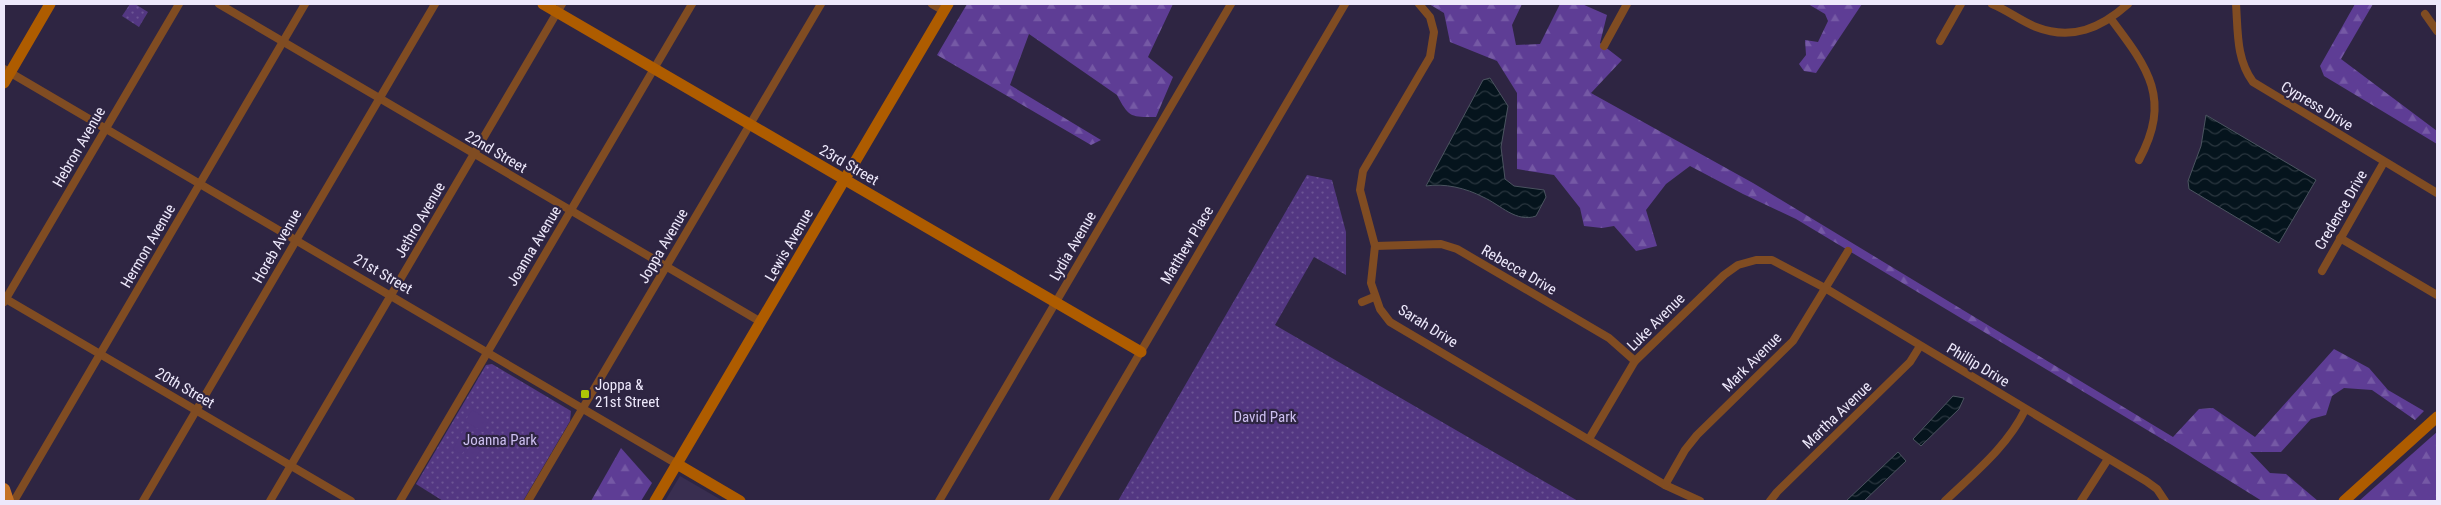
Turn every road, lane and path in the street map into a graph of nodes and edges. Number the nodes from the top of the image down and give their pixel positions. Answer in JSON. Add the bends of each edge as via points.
{"nodes":[{"id":1,"x":50,"y":4,"type":"edge"},
{"id":2,"x":178,"y":4,"type":"edge"},
{"id":3,"x":219,"y":4,"type":"edge"},
{"id":4,"x":305,"y":4,"type":"edge"},
{"id":5,"x":435,"y":4,"type":"edge"},
{"id":6,"x":543,"y":4,"type":"edge"},
{"id":7,"x":692,"y":4,"type":"edge"},
{"id":8,"x":821,"y":4,"type":"edge"},
{"id":9,"x":932,"y":4,"type":"edge"},
{"id":10,"x":1231,"y":4,"type":"edge"},
{"id":11,"x":1345,"y":4,"type":"edge"},
{"id":12,"x":1419,"y":4,"type":"edge"},
{"id":13,"x":1627,"y":4,"type":"edge"},
{"id":14,"x":1961,"y":4,"type":"edge"},
{"id":15,"x":1992,"y":4,"type":"edge"},
{"id":16,"x":2128,"y":4,"type":"edge"},
{"id":17,"x":2236,"y":4,"type":"edge"},
{"id":18,"x":946,"y":7,"type":"edge"},
{"id":19,"x":560,"y":8,"type":"edge"},
{"id":20,"x":2425,"y":14,"type":"dead end"},
{"id":21,"x":2111,"y":19,"type":"junction"},
{"id":22,"x":2437,"y":31,"type":"edge"},
{"id":23,"x":283,"y":41,"type":"junction"},
{"id":24,"x":1940,"y":41,"type":"dead end"},
{"id":25,"x":1604,"y":46,"type":"dead end"},
{"id":26,"x":654,"y":69,"type":"junction"},
{"id":27,"x":5,"y":75,"type":"edge"},
{"id":28,"x":379,"y":98,"type":"junction"},
{"id":29,"x":750,"y":125,"type":"junction"},
{"id":30,"x":105,"y":130,"type":"junction"},
{"id":31,"x":474,"y":155,"type":"junction"},
{"id":32,"x":2139,"y":160,"type":"dead end"},
{"id":33,"x":2384,"y":162,"type":"junction"},
{"id":34,"x":844,"y":180,"type":"junction"},
{"id":35,"x":200,"y":184,"type":"junction"},
{"id":36,"x":2437,"y":193,"type":"edge"},
{"id":37,"x":571,"y":210,"type":"junction"},
{"id":38,"x":2340,"y":238,"type":"junction"},
{"id":39,"x":296,"y":241,"type":"junction"},
{"id":40,"x":1376,"y":246,"type":"junction"},
{"id":41,"x":1848,"y":251,"type":"dead end"},
{"id":42,"x":1772,"y":260,"type":"joint"},
{"id":43,"x":667,"y":266,"type":"junction"},
{"id":44,"x":2322,"y":271,"type":"dead end"},
{"id":45,"x":1825,"y":288,"type":"junction"},
{"id":46,"x":2437,"y":295,"type":"edge"},
{"id":47,"x":391,"y":296,"type":"junction"},
{"id":48,"x":1374,"y":297,"type":"junction"},
{"id":49,"x":5,"y":301,"type":"edge"},
{"id":50,"x":1056,"y":302,"type":"junction"},
{"id":51,"x":1362,"y":302,"type":"dead end"},
{"id":52,"x":761,"y":322,"type":"junction"},
{"id":53,"x":1920,"y":346,"type":"junction"},
{"id":54,"x":1141,"y":352,"type":"junction"},
{"id":55,"x":487,"y":353,"type":"junction"},
{"id":56,"x":100,"y":354,"type":"junction"},
{"id":57,"x":1635,"y":361,"type":"junction"},
{"id":58,"x":582,"y":409,"type":"junction"},
{"id":59,"x":2025,"y":410,"type":"junction"},
{"id":60,"x":196,"y":411,"type":"junction"},
{"id":61,"x":2437,"y":417,"type":"edge"},
{"id":62,"x":1588,"y":439,"type":"junction"},
{"id":63,"x":2108,"y":459,"type":"junction"},
{"id":64,"x":677,"y":464,"type":"junction"},
{"id":65,"x":291,"y":466,"type":"junction"},
{"id":66,"x":1665,"y":485,"type":"junction"},
{"id":67,"x":4,"y":489,"type":"edge"},
{"id":68,"x":1053,"y":500,"type":"edge"},
{"id":69,"x":8,"y":501,"type":"edge"},
{"id":70,"x":14,"y":501,"type":"edge"},
{"id":71,"x":143,"y":501,"type":"edge"},
{"id":72,"x":270,"y":501,"type":"edge"},
{"id":73,"x":351,"y":501,"type":"edge"},
{"id":74,"x":400,"y":501,"type":"edge"},
{"id":75,"x":528,"y":501,"type":"edge"},
{"id":76,"x":656,"y":501,"type":"edge"},
{"id":77,"x":740,"y":501,"type":"edge"},
{"id":78,"x":939,"y":501,"type":"edge"},
{"id":79,"x":1700,"y":501,"type":"edge"},
{"id":80,"x":1770,"y":501,"type":"edge"},
{"id":81,"x":1945,"y":501,"type":"edge"},
{"id":82,"x":2081,"y":501,"type":"edge"},
{"id":83,"x":2165,"y":501,"type":"edge"},
{"id":84,"x":2344,"y":501,"type":"edge"}],
"edges":[{"from":1,"to":27,"type":"street"},
{"from":2,"to":30,"type":"street","name":"Hebron Avenue"},
{"from":3,"to":23,"type":"street","name":"22nd Street"},
{"from":4,"to":23,"type":"street","name":"Hermon Avenue"},
{"from":5,"to":28,"type":"street","name":"Horeb Avenue"},
{"from":6,"to":19,"type":"street","name":"23rd Street"},
{"from":7,"to":26,"type":"street","name":"Joanna Avenue"},
{"from":8,"to":29,"type":"street","name":"Joppa Avenue"},
{"from":9,"to":18,"type":"street"},
{"from":10,"to":50,"type":"street","name":"Lydia Avenue"},
{"from":11,"to":54,"type":"street","name":"Matthew Place"},
{"from":12,"to":40,"type":"street","name":"Sarah Drive","via":[[1430,17],[1434,32],[1430,57],[1363,171],[1360,190]]},
{"from":13,"to":25,"type":"street"},
{"from":14,"to":24,"type":"street"},
{"from":15,"to":21,"type":"street","via":[[2054,33],[2082,32]]},
{"from":16,"to":21,"type":"street"},
{"from":17,"to":33,"type":"street","name":"Cypress Drive","via":[[2241,59],[2253,82]]},
{"from":18,"to":34,"type":"street","name":"Lewis Avenue"},
{"from":19,"to":26,"type":"street","name":"23rd Street"},
{"from":19,"to":31,"type":"street","name":"Jethro Avenue"},
{"from":20,"to":22,"type":"street"},
{"from":21,"to":32,"type":"street","via":[[2150,76],[2154,122],[2149,142]]},
{"from":23,"to":28,"type":"street","name":"22nd Street"},
{"from":23,"to":35,"type":"street","name":"Hermon Avenue"},
{"from":26,"to":29,"type":"street","name":"23rd Street"},
{"from":26,"to":37,"type":"street","name":"Joanna Avenue"},
{"from":27,"to":30,"type":"street","name":"21st Street"},
{"from":28,"to":31,"type":"street","name":"22nd Street"},
{"from":28,"to":39,"type":"street","name":"Horeb Avenue"},
{"from":29,"to":34,"type":"street","name":"23rd Street"},
{"from":29,"to":43,"type":"street","name":"Joppa Avenue"},
{"from":30,"to":35,"type":"street","name":"21st Street"},
{"from":30,"to":49,"type":"street","name":"Hebron Avenue"},
{"from":31,"to":37,"type":"street","name":"22nd Street"},
{"from":31,"to":47,"type":"street","name":"Jethro Avenue"},
{"from":33,"to":36,"type":"street","name":"Cypress Drive"},
{"from":33,"to":38,"type":"street","name":"Credence Drive"},
{"from":34,"to":50,"type":"street","name":"23rd Street"},
{"from":34,"to":52,"type":"street","name":"Lewis Avenue"},
{"from":35,"to":39,"type":"street","name":"21st Street"},
{"from":35,"to":56,"type":"street","name":"Hermon Avenue"},
{"from":37,"to":43,"type":"street","name":"22nd Street"},
{"from":37,"to":55,"type":"street","name":"Joanna Avenue"},
{"from":38,"to":44,"type":"street","name":"Credence Drive"},
{"from":38,"to":46,"type":"street"},
{"from":39,"to":47,"type":"street","name":"21st Street"},
{"from":39,"to":60,"type":"street","name":"Horeb Avenue"},
{"from":40,"to":48,"type":"street","name":"Sarah Drive","via":[[1371,283]]},
{"from":40,"to":57,"type":"street","name":"Rebecca Drive","via":[[1441,244],[1457,249],[1609,338]]},
{"from":41,"to":45,"type":"street","name":"Mark Avenue"},
{"from":42,"to":45,"type":"street","name":"Phillip Drive"},
{"from":42,"to":57,"type":"street","name":"Luke Avenue","via":[[1756,260],[1731,270]]},
{"from":43,"to":52,"type":"street","name":"22nd Street"},
{"from":43,"to":58,"type":"street","name":"Joppa Avenue"},
{"from":45,"to":53,"type":"street","name":"Phillip Drive"},
{"from":45,"to":66,"type":"street","name":"Mark Avenue","via":[[1792,341],[1697,435]]},
{"from":47,"to":55,"type":"street","name":"21st Street"},
{"from":47,"to":65,"type":"street","name":"Jethro Avenue"},
{"from":48,"to":51,"type":"street"},
{"from":48,"to":62,"type":"street","name":"Sarah Drive","via":[[1390,322]]},
{"from":49,"to":56,"type":"street","name":"20th Street"},
{"from":50,"to":54,"type":"street","name":"23rd Street"},
{"from":50,"to":78,"type":"street","name":"Lydia Avenue"},
{"from":52,"to":64,"type":"street","name":"Lewis Avenue"},
{"from":53,"to":59,"type":"street","name":"Phillip Drive"},
{"from":53,"to":80,"type":"street","name":"Martha Avenue","via":[[1910,362]]},
{"from":54,"to":68,"type":"street","name":"Matthew Place"},
{"from":55,"to":58,"type":"street","name":"21st Street"},
{"from":55,"to":74,"type":"street","name":"Joanna Avenue"},
{"from":56,"to":60,"type":"street","name":"20th Street"},
{"from":56,"to":70,"type":"street","name":"Hermon Avenue"},
{"from":57,"to":62,"type":"street","name":"Luke Avenue"},
{"from":58,"to":64,"type":"street","name":"21st Street"},
{"from":58,"to":75,"type":"street","name":"Joppa Avenue"},
{"from":59,"to":63,"type":"street","name":"Phillip Drive"},
{"from":59,"to":81,"type":"street","via":[[2000,449]]},
{"from":60,"to":65,"type":"street","name":"20th Street"},
{"from":60,"to":71,"type":"street","name":"Horeb Avenue"},
{"from":61,"to":84,"type":"street"},
{"from":62,"to":66,"type":"street","name":"Sarah Drive"},
{"from":63,"to":82,"type":"street"},
{"from":63,"to":83,"type":"street","name":"Phillip Drive","via":[[2157,489]]},
{"from":64,"to":76,"type":"street","name":"Lewis Avenue"},
{"from":64,"to":77,"type":"street","name":"21st Street"},
{"from":65,"to":72,"type":"street","name":"Jethro Avenue"},
{"from":65,"to":73,"type":"street","name":"20th Street"},
{"from":66,"to":79,"type":"street","name":"Sarah Drive"},
{"from":67,"to":69,"type":"main road"}]}
